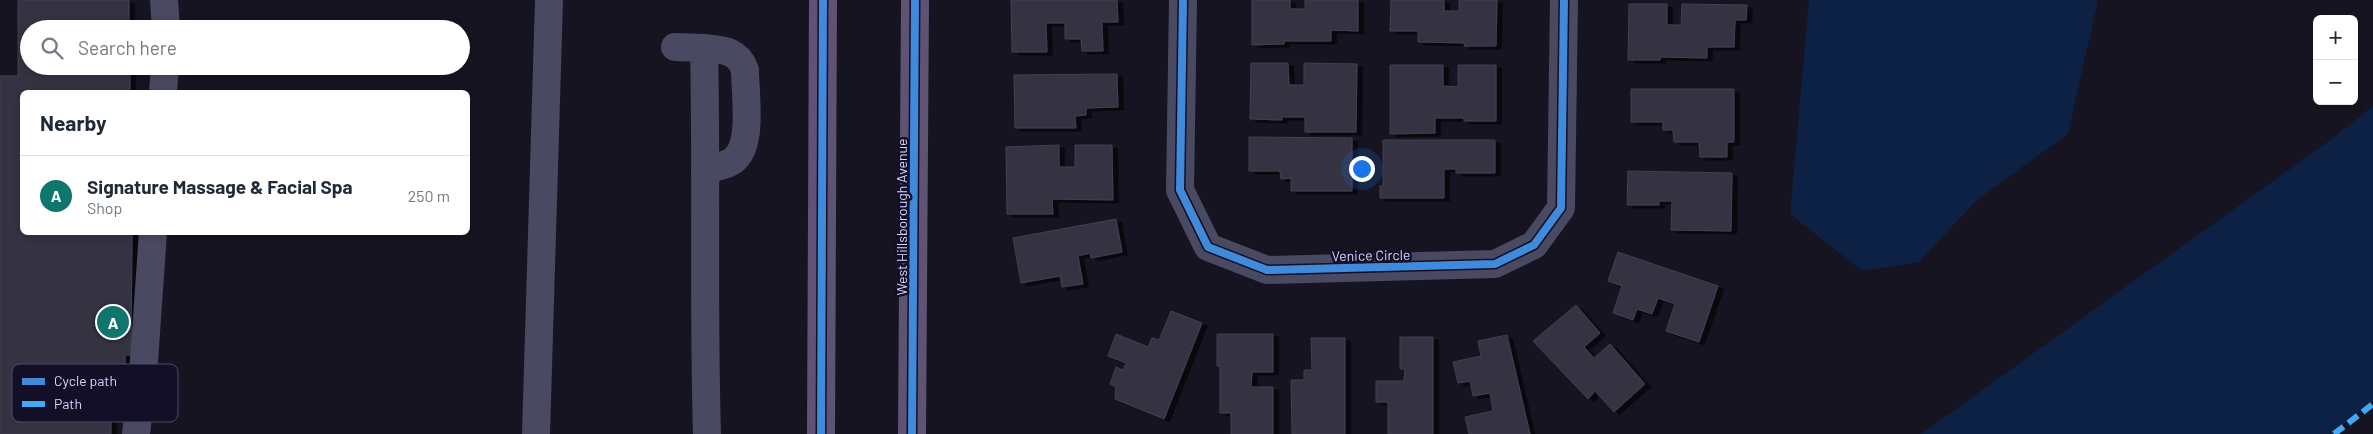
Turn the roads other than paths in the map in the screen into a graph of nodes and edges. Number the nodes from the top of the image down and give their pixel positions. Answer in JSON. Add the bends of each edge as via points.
{"nodes":[{"id":1,"x":164,"y":0,"type":"edge"},
{"id":2,"x":549,"y":0,"type":"edge"},
{"id":3,"x":823,"y":0,"type":"edge"},
{"id":4,"x":915,"y":0,"type":"edge"},
{"id":5,"x":1183,"y":0,"type":"edge"},
{"id":6,"x":1564,"y":0,"type":"edge"},
{"id":7,"x":165,"y":20,"type":"edge"},
{"id":8,"x":675,"y":47,"type":"dead end"},
{"id":9,"x":704,"y":48,"type":"junction"},
{"id":10,"x":164,"y":75,"type":"edge"},
{"id":11,"x":163,"y":90,"type":"edge"},
{"id":12,"x":706,"y":170,"type":"junction"},
{"id":13,"x":152,"y":235,"type":"edge"},
{"id":14,"x":144,"y":364,"type":"edge"},
{"id":15,"x":536,"y":434,"type":"edge"},
{"id":16,"x":707,"y":434,"type":"edge"},
{"id":17,"x":821,"y":434,"type":"edge"},
{"id":18,"x":912,"y":434,"type":"edge"}],
"edges":[{"from":1,"to":7,"type":"street"},
{"from":2,"to":15,"type":"street"},
{"from":3,"to":17,"type":"main road"},
{"from":4,"to":18,"type":"main road","name":"West Hillsborough Avenue"},
{"from":5,"to":6,"type":"street","name":"Venice Circle","via":[[1180,190],[1208,247],[1267,270],[1495,264],[1534,245],[1561,208]]},
{"from":8,"to":9,"type":"street"},
{"from":9,"to":12,"type":"street"},
{"from":9,"to":12,"type":"street","via":[[735,54],[745,70],[744,146],[728,164]]},
{"from":10,"to":11,"type":"street"},
{"from":12,"to":16,"type":"street","via":[[704,324]]},
{"from":13,"to":14,"type":"street"}]}
